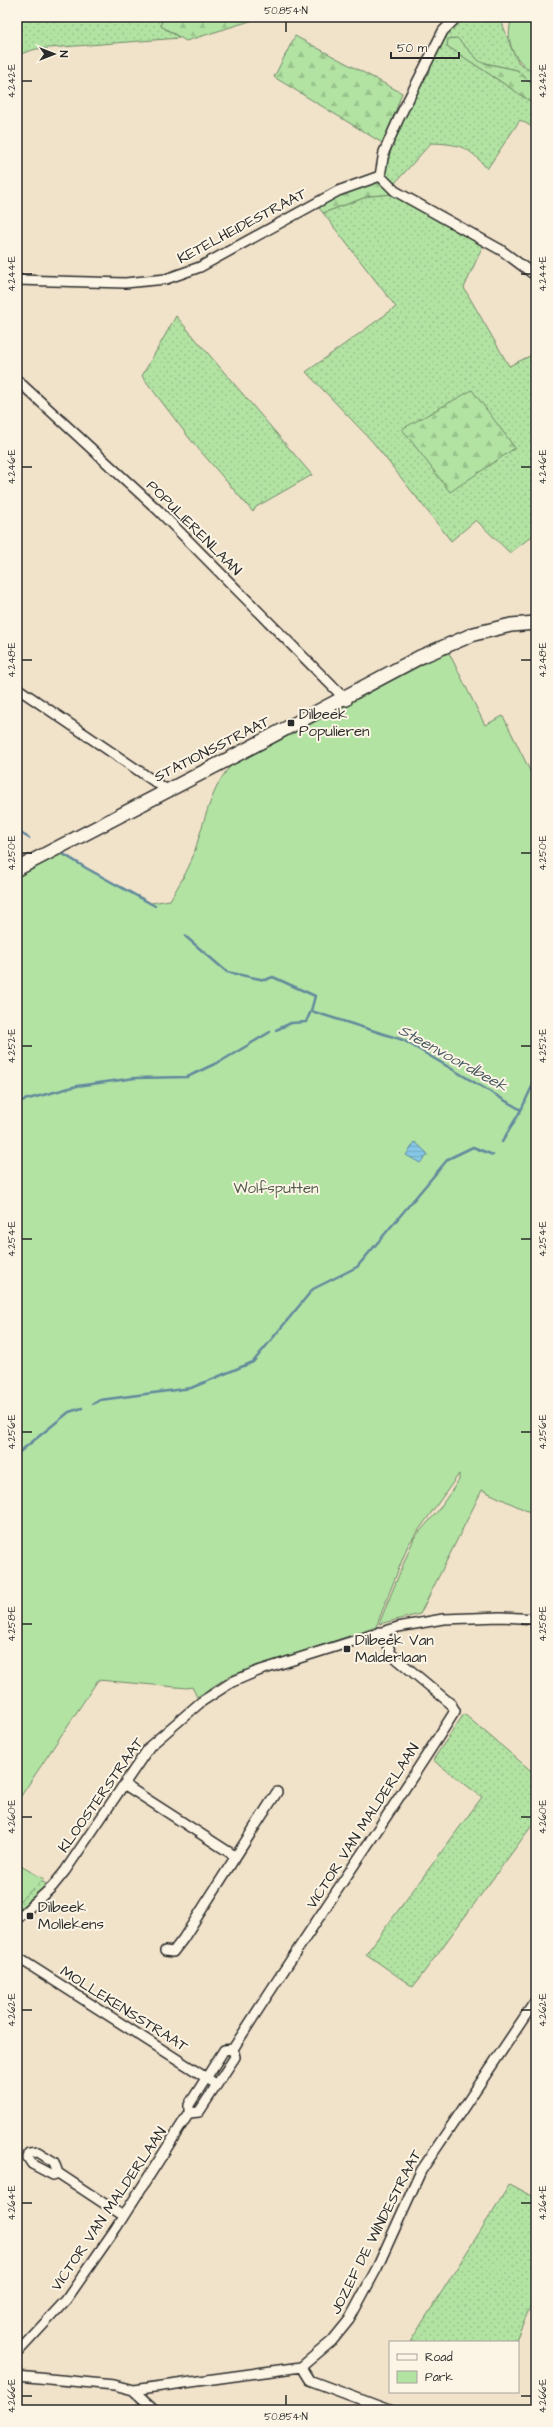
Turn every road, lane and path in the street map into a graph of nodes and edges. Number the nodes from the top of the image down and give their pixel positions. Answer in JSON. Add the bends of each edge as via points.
{"nodes":[{"id":1,"x":456,"y":17,"type":"edge"},
{"id":2,"x":380,"y":176,"type":"junction"},
{"id":3,"x":536,"y":276,"type":"edge"},
{"id":4,"x":17,"y":280,"type":"edge"},
{"id":5,"x":17,"y":380,"type":"edge"},
{"id":6,"x":536,"y":623,"type":"edge"},
{"id":7,"x":17,"y":688,"type":"edge"},
{"id":8,"x":345,"y":700,"type":"junction"},
{"id":9,"x":167,"y":790,"type":"junction"},
{"id":10,"x":17,"y":869,"type":"edge"},
{"id":11,"x":536,"y":1619,"type":"edge"},
{"id":12,"x":379,"y":1632,"type":"junction"},
{"id":13,"x":125,"y":1785,"type":"junction"},
{"id":14,"x":277,"y":1792,"type":"dead end"},
{"id":15,"x":235,"y":1856,"type":"junction"},
{"id":16,"x":17,"y":1919,"type":"edge"},
{"id":17,"x":165,"y":1951,"type":"dead end"},
{"id":18,"x":17,"y":1957,"type":"edge"},
{"id":19,"x":536,"y":2000,"type":"edge"},
{"id":20,"x":233,"y":2049,"type":"junction"},
{"id":21,"x":208,"y":2078,"type":"junction"},
{"id":22,"x":216,"y":2084,"type":"junction"},
{"id":23,"x":190,"y":2113,"type":"junction"},
{"id":24,"x":58,"y":2173,"type":"dead end"},
{"id":25,"x":123,"y":2216,"type":"junction"},
{"id":26,"x":17,"y":2353,"type":"edge"},
{"id":27,"x":301,"y":2367,"type":"junction"},
{"id":28,"x":17,"y":2376,"type":"edge"},
{"id":29,"x":132,"y":2390,"type":"junction"},
{"id":30,"x":155,"y":2410,"type":"edge"},
{"id":31,"x":388,"y":2410,"type":"edge"}],
"edges":[{"from":1,"to":2,"type":"street","via":[[443,30],[398,118],[384,152]]},
{"from":2,"to":3,"type":"street","via":[[395,191],[501,250]]},
{"from":2,"to":4,"type":"street","name":"KETELHEIDESTRAAT","via":[[338,191],[200,267],[166,279],[125,283]]},
{"from":5,"to":8,"type":"street","name":"POPULIERENLAAN","via":[[159,511]]},
{"from":6,"to":8,"type":"street","name":"STATIONSSTRAAT","via":[[510,626],[456,641],[420,656]]},
{"from":7,"to":9,"type":"street"},
{"from":8,"to":9,"type":"street","name":"STATIONSSTRAAT"},
{"from":9,"to":10,"type":"street","name":"STATIONSSTRAAT"},
{"from":11,"to":12,"type":"street","name":"KLOOSTERSTRAAT","via":[[443,1619]]},
{"from":12,"to":13,"type":"street","name":"KLOOSTERSTRAAT","via":[[258,1671],[232,1682],[201,1702],[150,1746]]},
{"from":12,"to":20,"type":"street","name":"VICTOR VAN MALDERLAAN","via":[[385,1636],[391,1654],[451,1704],[455,1711]]},
{"from":13,"to":15,"type":"street"},
{"from":13,"to":16,"type":"street","name":"KLOOSTERSTRAAT","via":[[65,1872]]},
{"from":14,"to":15,"type":"street"},
{"from":15,"to":17,"type":"street","via":[[183,1939],[173,1952]]},
{"from":18,"to":21,"type":"street","name":"MOLLEKENSSTRAAT"},
{"from":19,"to":27,"type":"street","name":"JOZEF DE WINDESTRAAT","via":[[421,2171],[377,2268],[348,2320],[332,2341]]},
{"from":20,"to":21,"type":"street","name":"VICTOR VAN MALDERLAAN","via":[[224,2050]]},
{"from":20,"to":22,"type":"street","name":"VICTOR VAN MALDERLAAN","via":[[235,2057]]},
{"from":21,"to":22,"type":"street","name":"MOLLEKENSSTRAAT"},
{"from":21,"to":23,"type":"street","name":"VICTOR VAN MALDERLAAN","via":[[189,2105]]},
{"from":22,"to":23,"type":"street","name":"VICTOR VAN MALDERLAAN","via":[[199,2112]]},
{"from":23,"to":25,"type":"street","name":"VICTOR VAN MALDERLAAN"},
{"from":24,"to":25,"type":"street"},
{"from":25,"to":26,"type":"street","name":"VICTOR VAN MALDERLAAN","via":[[66,2300]]},
{"from":27,"to":29,"type":"street"},
{"from":27,"to":31,"type":"street","via":[[309,2380]]},
{"from":28,"to":29,"type":"street","via":[[81,2381]]},
{"from":29,"to":30,"type":"street"}]}
